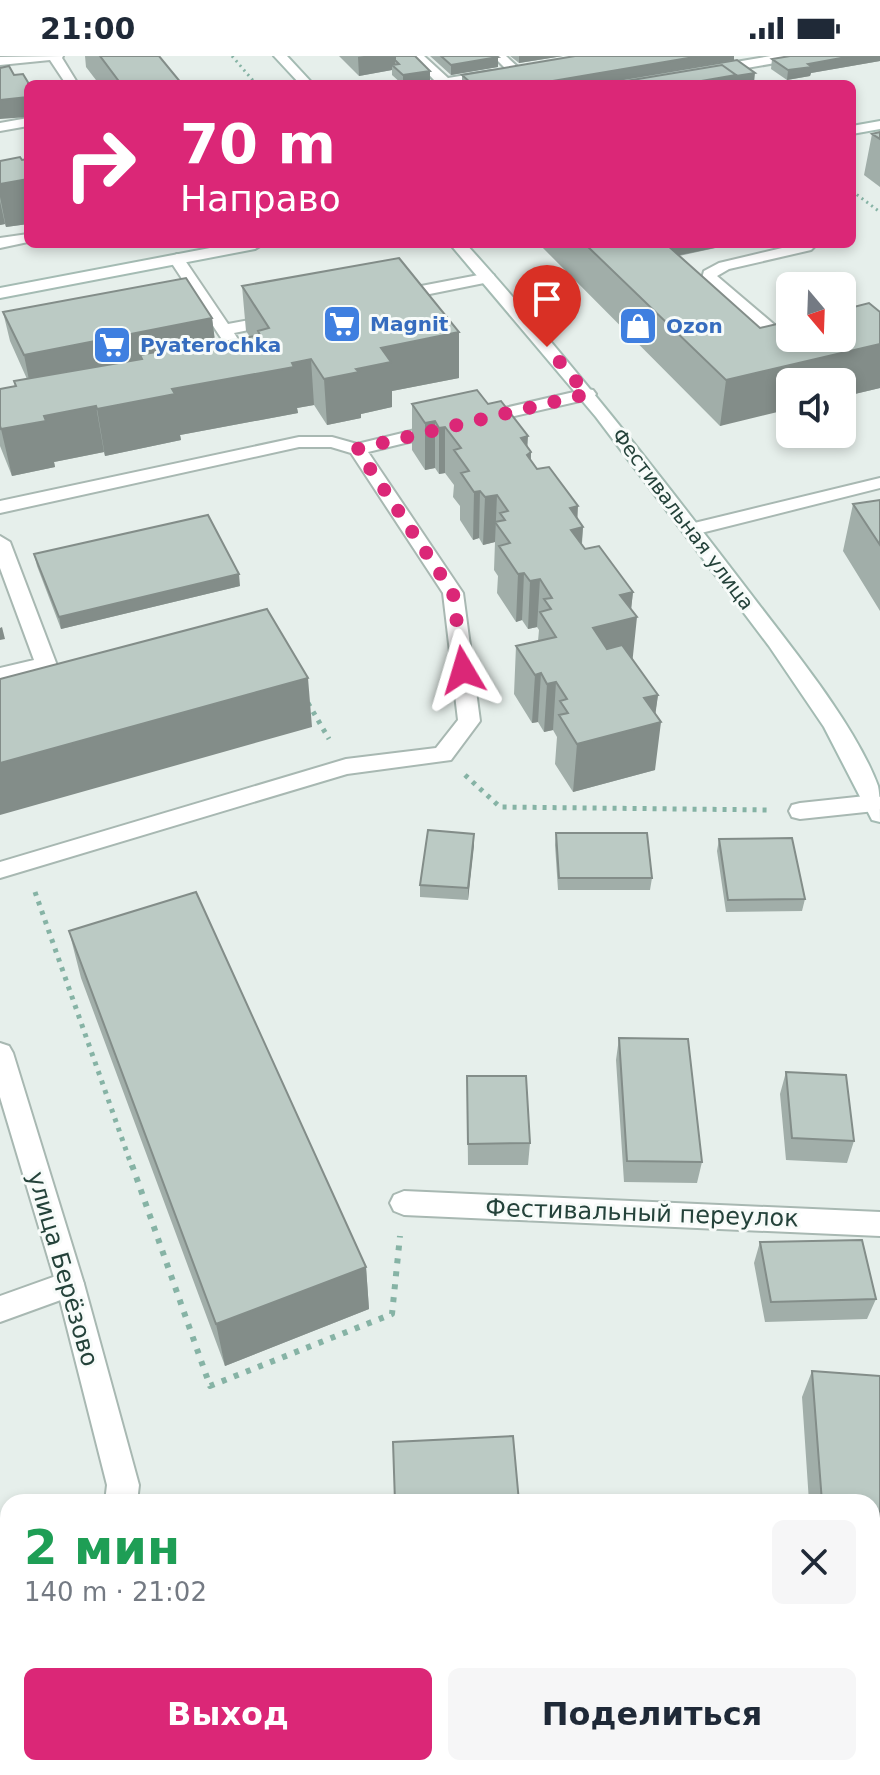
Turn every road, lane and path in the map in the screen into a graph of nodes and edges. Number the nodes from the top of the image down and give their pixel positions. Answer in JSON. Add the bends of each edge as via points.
{"nodes":[{"id":1,"x":55,"y":56,"type":"edge"},
{"id":2,"x":232,"y":56,"type":"edge"},
{"id":3,"x":280,"y":56,"type":"edge"},
{"id":4,"x":417,"y":56,"type":"edge"},
{"id":5,"x":499,"y":56,"type":"edge"},
{"id":6,"x":793,"y":56,"type":"edge"},
{"id":7,"x":757,"y":59,"type":"edge"},
{"id":8,"x":0,"y":61,"type":"edge"},
{"id":9,"x":701,"y":72,"type":"edge"},
{"id":10,"x":70,"y":80,"type":"edge"},
{"id":11,"x":253,"y":80,"type":"edge"},
{"id":12,"x":303,"y":80,"type":"edge"},
{"id":13,"x":439,"y":80,"type":"edge"},
{"id":14,"x":466,"y":80,"type":"edge"},
{"id":15,"x":24,"y":123,"type":"edge"},
{"id":16,"x":880,"y":125,"type":"edge"},
{"id":17,"x":0,"y":127,"type":"edge"},
{"id":18,"x":856,"y":128,"type":"edge"},
{"id":19,"x":856,"y":194,"type":"edge"},
{"id":20,"x":880,"y":212,"type":"edge"},
{"id":21,"x":24,"y":239,"type":"edge"},
{"id":22,"x":0,"y":243,"type":"edge"},
{"id":23,"x":234,"y":248,"type":"edge"},
{"id":24,"x":462,"y":248,"type":"edge"},
{"id":25,"x":802,"y":248,"type":"edge"},
{"id":26,"x":177,"y":259,"type":"junction"},
{"id":27,"x":489,"y":278,"type":"junction"},
{"id":28,"x":0,"y":293,"type":"edge"},
{"id":29,"x":371,"y":301,"type":"edge"},
{"id":30,"x":297,"y":315,"type":"edge"},
{"id":31,"x":224,"y":330,"type":"junction"},
{"id":32,"x":776,"y":335,"type":"edge"},
{"id":33,"x":237,"y":349,"type":"edge"},
{"id":34,"x":587,"y":394,"type":"junction"},
{"id":35,"x":357,"y":449,"type":"junction"},
{"id":36,"x":880,"y":483,"type":"edge"},
{"id":37,"x":0,"y":507,"type":"edge"},
{"id":38,"x":693,"y":529,"type":"junction"},
{"id":39,"x":0,"y":542,"type":"edge"},
{"id":40,"x":10,"y":598,"type":"edge"},
{"id":41,"x":46,"y":663,"type":"junction"},
{"id":42,"x":0,"y":675,"type":"edge"},
{"id":43,"x":301,"y":692,"type":"edge"},
{"id":44,"x":59,"y":697,"type":"edge"},
{"id":45,"x":443,"y":755,"type":"junction"},
{"id":46,"x":346,"y":767,"type":"junction"},
{"id":47,"x":878,"y":809,"type":"edge"},
{"id":48,"x":800,"y":811,"type":"joint"},
{"id":49,"x":24,"y":863,"type":"junction"},
{"id":50,"x":0,"y":870,"type":"edge"},
{"id":51,"x":0,"y":1053,"type":"edge"},
{"id":52,"x":404,"y":1203,"type":"joint"},
{"id":53,"x":880,"y":1224,"type":"edge"},
{"id":54,"x":70,"y":1284,"type":"junction"},
{"id":55,"x":0,"y":1309,"type":"edge"},
{"id":56,"x":122,"y":1494,"type":"edge"}],
"edges":[{"from":1,"to":8,"type":"street"},
{"from":1,"to":10,"type":"street"},
{"from":2,"to":11,"type":"path"},
{"from":3,"to":12,"type":"street"},
{"from":4,"to":13,"type":"street"},
{"from":5,"to":14,"type":"street","via":[[523,70]]},
{"from":6,"to":7,"type":"street"},
{"from":7,"to":9,"type":"street"},
{"from":15,"to":17,"type":"street"},
{"from":16,"to":18,"type":"street"},
{"from":19,"to":20,"type":"path"},
{"from":21,"to":22,"type":"street"},
{"from":23,"to":26,"type":"street"},
{"from":24,"to":27,"type":"street","name":"Фестивальная улица"},
{"from":25,"to":32,"type":"street","via":[[709,274]]},
{"from":26,"to":28,"type":"street"},
{"from":26,"to":31,"type":"street"},
{"from":27,"to":29,"type":"street"},
{"from":27,"to":34,"type":"street","name":"Фестивальная улица"},
{"from":30,"to":31,"type":"street"},
{"from":31,"to":33,"type":"street"},
{"from":34,"to":35,"type":"street"},
{"from":34,"to":38,"type":"street","name":"Фестивальная улица"},
{"from":35,"to":37,"type":"street","via":[[299,442]]},
{"from":35,"to":45,"type":"street","via":[[453,593],[469,721]]},
{"from":36,"to":38,"type":"street"},
{"from":38,"to":47,"type":"street","name":"Фестивальная улица","via":[[798,675]]},
{"from":39,"to":40,"type":"street"},
{"from":40,"to":41,"type":"street"},
{"from":41,"to":42,"type":"street"},
{"from":41,"to":44,"type":"street"},
{"from":43,"to":46,"type":"path"},
{"from":45,"to":46,"type":"street"},
{"from":45,"to":48,"type":"path","via":[[500,807]]},
{"from":46,"to":49,"type":"street"},
{"from":47,"to":48,"type":"street"},
{"from":49,"to":50,"type":"street"},
{"from":49,"to":52,"type":"path","via":[[210,1386],[392,1314]]},
{"from":51,"to":54,"type":"street","name":"улица Берёзово"},
{"from":52,"to":53,"type":"street","name":"Фестивальный переулок"},
{"from":54,"to":55,"type":"street"},
{"from":54,"to":56,"type":"street","name":"улица Берёзово"}]}
